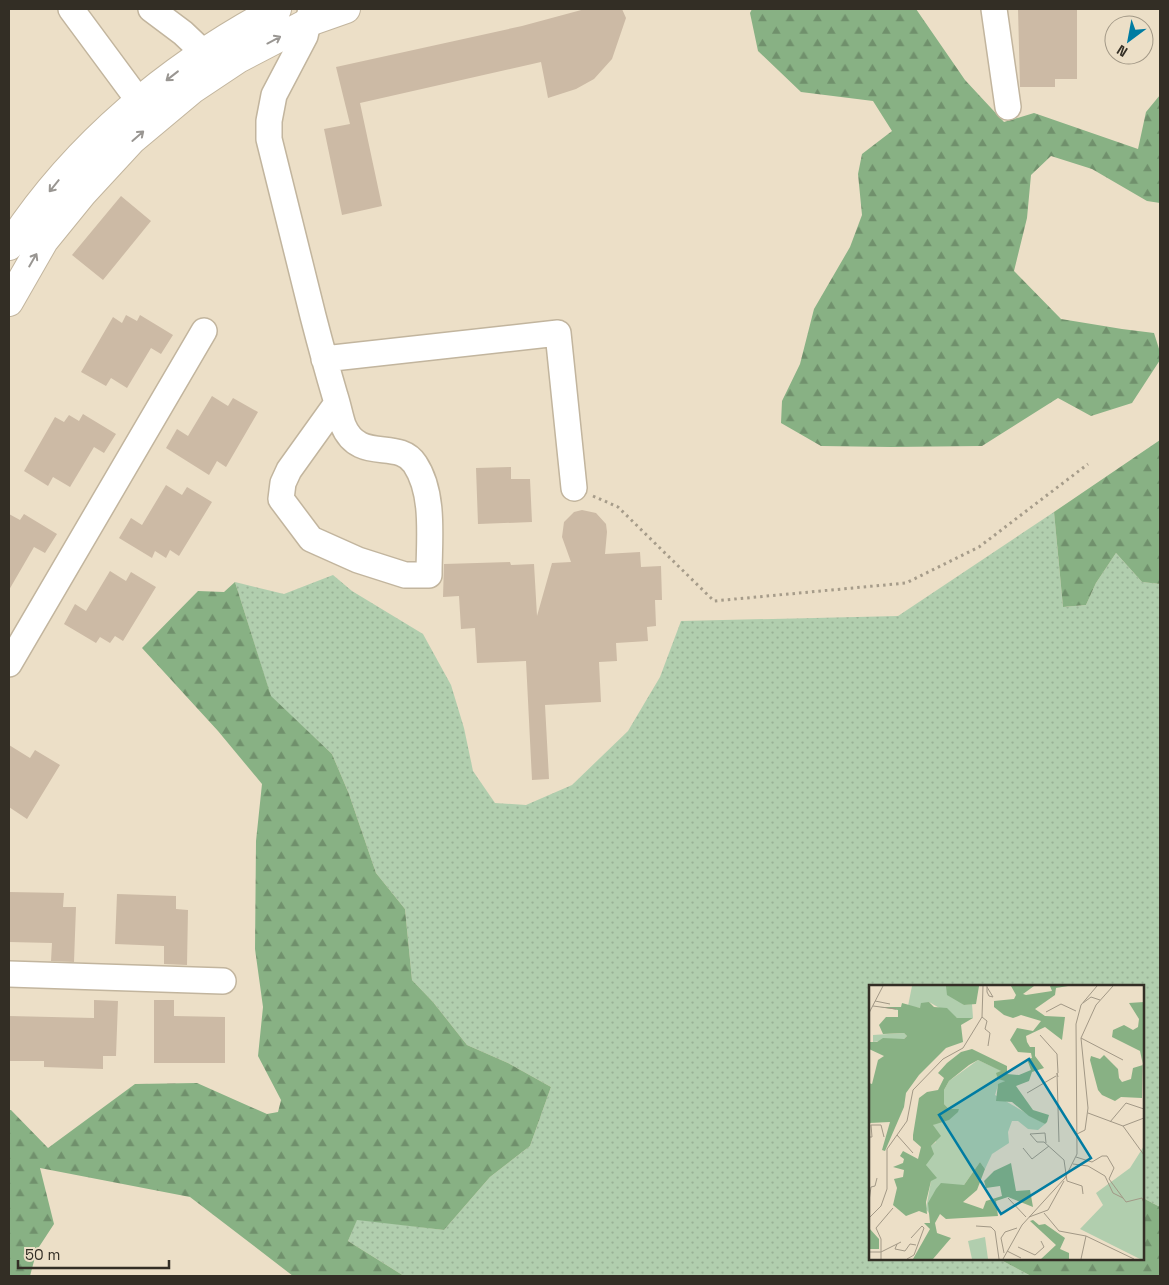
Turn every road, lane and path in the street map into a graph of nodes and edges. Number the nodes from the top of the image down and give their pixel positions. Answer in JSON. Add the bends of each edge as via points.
{"nodes":[{"id":1,"x":71,"y":9,"type":"edge"},
{"id":2,"x":151,"y":9,"type":"edge"},
{"id":3,"x":346,"y":9,"type":"edge"},
{"id":4,"x":994,"y":9,"type":"edge"},
{"id":5,"x":267,"y":14,"type":"edge"},
{"id":6,"x":310,"y":15,"type":"edge"},
{"id":7,"x":203,"y":52,"type":"junction"},
{"id":8,"x":139,"y":101,"type":"junction"},
{"id":9,"x":1008,"y":107,"type":"dead end"},
{"id":10,"x":9,"y":246,"type":"edge"},
{"id":11,"x":9,"y":302,"type":"edge"},
{"id":12,"x":204,"y":331,"type":"dead end"},
{"id":13,"x":324,"y":360,"type":"junction"},
{"id":14,"x":337,"y":403,"type":"junction"},
{"id":15,"x":1088,"y":464,"type":"dead end"},
{"id":16,"x":574,"y":488,"type":"joint"},
{"id":17,"x":9,"y":664,"type":"edge"},
{"id":18,"x":9,"y":974,"type":"edge"},
{"id":19,"x":223,"y":982,"type":"dead end"}],
"edges":[{"from":1,"to":8,"type":"street"},
{"from":2,"to":7,"type":"street","via":[[183,32]]},
{"from":3,"to":6,"type":"main road"},
{"from":4,"to":9,"type":"street"},
{"from":5,"to":7,"type":"main road"},
{"from":11,"to":6,"type":"main road","one_way":true,"via":[[44,240],[132,140],[193,89]]},
{"from":6,"to":13,"type":"street","via":[[305,36],[274,94],[269,139]]},
{"from":7,"to":8,"type":"main road","one_way":true},
{"from":8,"to":10,"type":"main road","one_way":true,"via":[[115,120],[63,174]]},
{"from":12,"to":17,"type":"street"},
{"from":13,"to":14,"type":"street"},
{"from":13,"to":16,"type":"street","via":[[558,333]]},
{"from":14,"to":14,"type":"street","via":[[353,441],[368,448],[401,452],[414,462],[423,478],[429,499],[430,574],[405,575],[358,560],[311,539],[281,499],[289,470]]},
{"from":15,"to":16,"type":"path","via":[[979,546],[906,583],[714,601],[618,507]]},
{"from":18,"to":19,"type":"street"}]}
